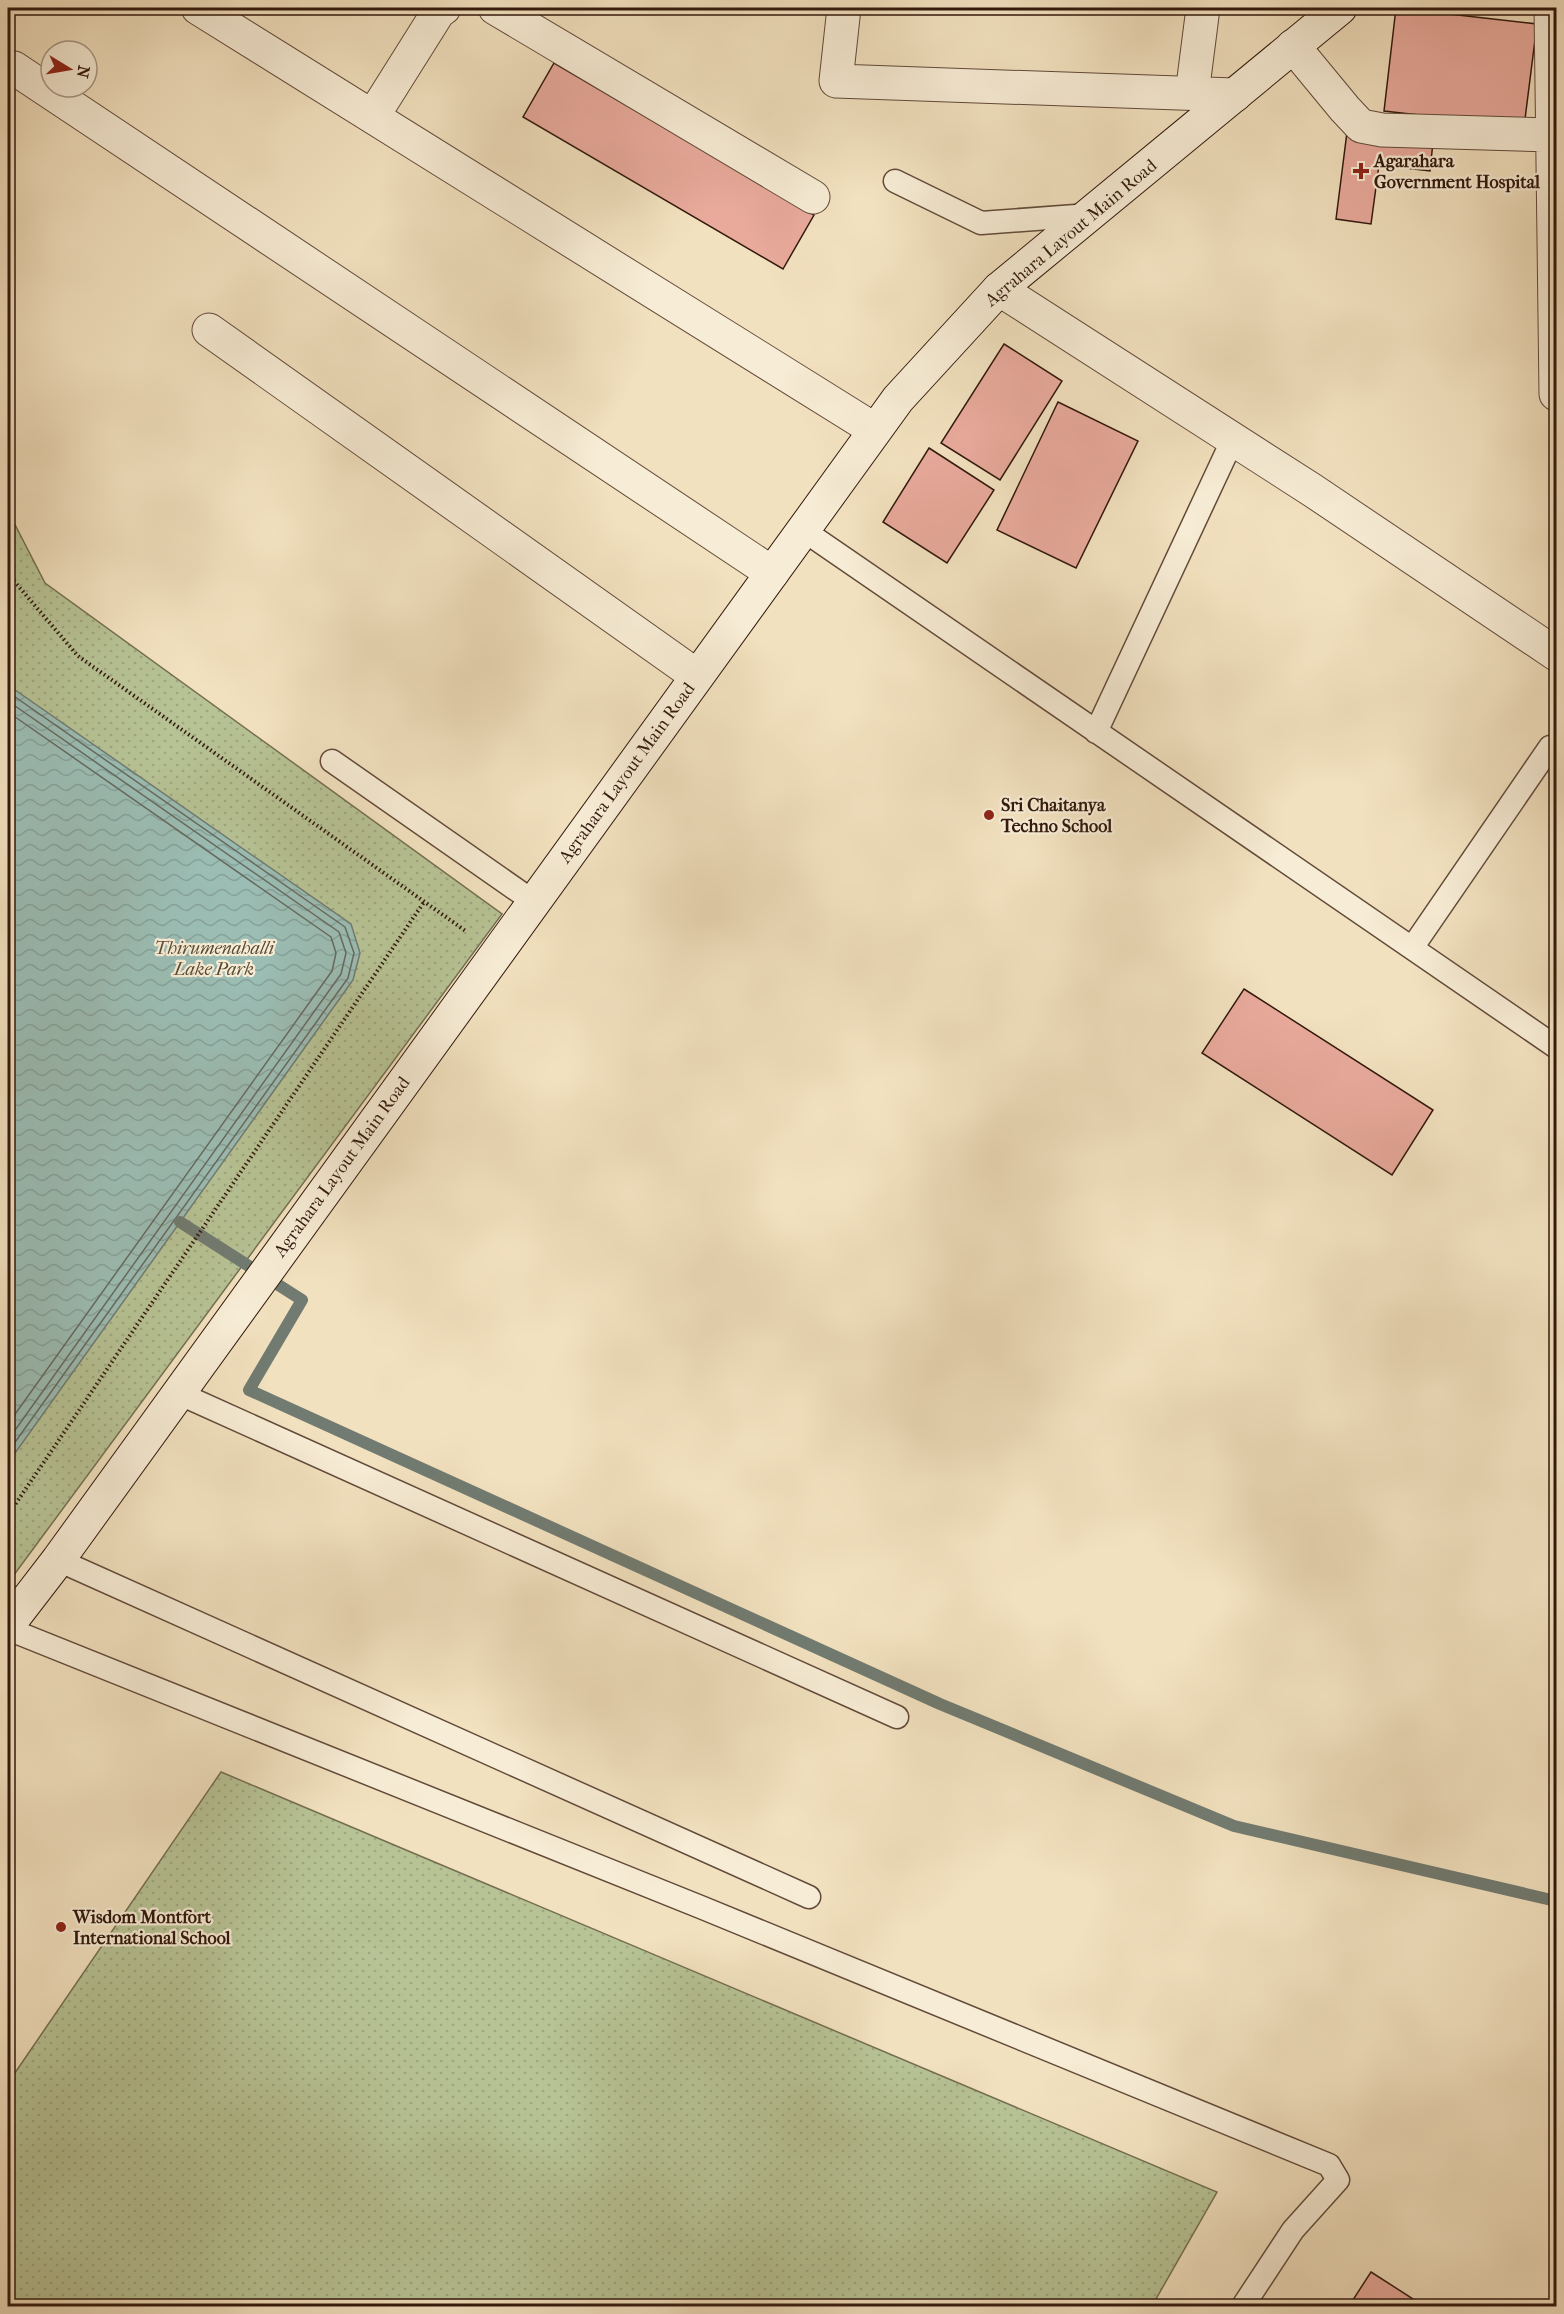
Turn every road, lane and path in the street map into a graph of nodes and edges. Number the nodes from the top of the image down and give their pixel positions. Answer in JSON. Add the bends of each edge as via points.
{"nodes":[{"id":1,"x":198,"y":8,"type":"edge"},
{"id":2,"x":444,"y":8,"type":"edge"},
{"id":3,"x":495,"y":8,"type":"edge"},
{"id":4,"x":844,"y":8,"type":"edge"},
{"id":5,"x":1203,"y":8,"type":"edge"},
{"id":6,"x":1340,"y":8,"type":"edge"},
{"id":7,"x":1551,"y":8,"type":"edge"},
{"id":8,"x":1293,"y":46,"type":"junction"},
{"id":9,"x":14,"y":68,"type":"dead end"},
{"id":10,"x":1192,"y":93,"type":"junction"},
{"id":11,"x":1235,"y":95,"type":"junction"},
{"id":12,"x":373,"y":116,"type":"junction"},
{"id":13,"x":1554,"y":149,"type":"edge"},
{"id":14,"x":895,"y":181,"type":"dead end"},
{"id":15,"x":813,"y":197,"type":"dead end"},
{"id":16,"x":1089,"y":215,"type":"junction"},
{"id":17,"x":999,"y":289,"type":"junction"},
{"id":18,"x":1556,"y":324,"type":"edge"},
{"id":19,"x":208,"y":330,"type":"dead end"},
{"id":20,"x":1557,"y":394,"type":"edge"},
{"id":21,"x":875,"y":430,"type":"junction"},
{"id":22,"x":1233,"y":439,"type":"junction"},
{"id":23,"x":803,"y":530,"type":"junction"},
{"id":24,"x":772,"y":573,"type":"junction"},
{"id":25,"x":8,"y":574,"type":"edge"},
{"id":26,"x":1557,"y":654,"type":"edge"},
{"id":27,"x":697,"y":676,"type":"junction"},
{"id":28,"x":1096,"y":732,"type":"junction"},
{"id":29,"x":1550,"y":747,"type":"dead end"},
{"id":30,"x":332,"y":761,"type":"dead end"},
{"id":31,"x":424,"y":902,"type":"junction"},
{"id":32,"x":534,"y":903,"type":"junction"},
{"id":33,"x":1412,"y":948,"type":"junction"},
{"id":34,"x":497,"y":953,"type":"junction"},
{"id":35,"x":1557,"y":1047,"type":"edge"},
{"id":36,"x":178,"y":1394,"type":"junction"},
{"id":37,"x":8,"y":1515,"type":"edge"},
{"id":38,"x":58,"y":1560,"type":"junction"},
{"id":39,"x":8,"y":1627,"type":"edge"},
{"id":40,"x":897,"y":1717,"type":"dead end"},
{"id":41,"x":809,"y":1897,"type":"dead end"},
{"id":42,"x":1243,"y":2307,"type":"edge"}],
"edges":[{"from":1,"to":12,"type":"street"},
{"from":2,"to":12,"type":"street"},
{"from":3,"to":15,"type":"street"},
{"from":4,"to":10,"type":"street","via":[[836,81]]},
{"from":5,"to":10,"type":"street"},
{"from":6,"to":8,"type":"street","name":"Agrahara Layout Main Road"},
{"from":7,"to":13,"type":"street"},
{"from":8,"to":11,"type":"street","name":"Agrahara Layout Main Road"},
{"from":8,"to":13,"type":"street","via":[[1361,126]]},
{"from":9,"to":24,"type":"street"},
{"from":10,"to":11,"type":"street"},
{"from":11,"to":16,"type":"street","name":"Agrahara Layout Main Road"},
{"from":12,"to":21,"type":"street"},
{"from":13,"to":18,"type":"street"},
{"from":14,"to":16,"type":"lane","via":[[981,223]]},
{"from":16,"to":17,"type":"street","name":"Agrahara Layout Main Road"},
{"from":17,"to":21,"type":"street","name":"Agrahara Layout Main Road","via":[[897,399]]},
{"from":17,"to":22,"type":"street"},
{"from":18,"to":20,"type":"street"},
{"from":19,"to":27,"type":"street"},
{"from":21,"to":23,"type":"street","name":"Agrahara Layout Main Road"},
{"from":22,"to":26,"type":"street"},
{"from":22,"to":28,"type":"lane"},
{"from":23,"to":24,"type":"street","name":"Agrahara Layout Main Road"},
{"from":23,"to":28,"type":"lane"},
{"from":24,"to":27,"type":"street","name":"Agrahara Layout Main Road"},
{"from":25,"to":31,"type":"path","via":[[78,656]]},
{"from":27,"to":32,"type":"street","name":"Agrahara Layout Main Road"},
{"from":28,"to":33,"type":"lane"},
{"from":29,"to":33,"type":"lane"},
{"from":30,"to":32,"type":"lane"},
{"from":31,"to":34,"type":"path"},
{"from":31,"to":37,"type":"path"},
{"from":32,"to":34,"type":"street","name":"Agrahara Layout Main Road"},
{"from":33,"to":35,"type":"lane"},
{"from":34,"to":36,"type":"street","name":"Agrahara Layout Main Road"},
{"from":36,"to":38,"type":"street","name":"Agrahara Layout Main Road"},
{"from":36,"to":40,"type":"lane"},
{"from":38,"to":39,"type":"street","name":"Agrahara Layout Main Road"},
{"from":38,"to":41,"type":"lane"},
{"from":39,"to":42,"type":"lane","via":[[1329,2165],[1338,2180],[1293,2230]]}]}
